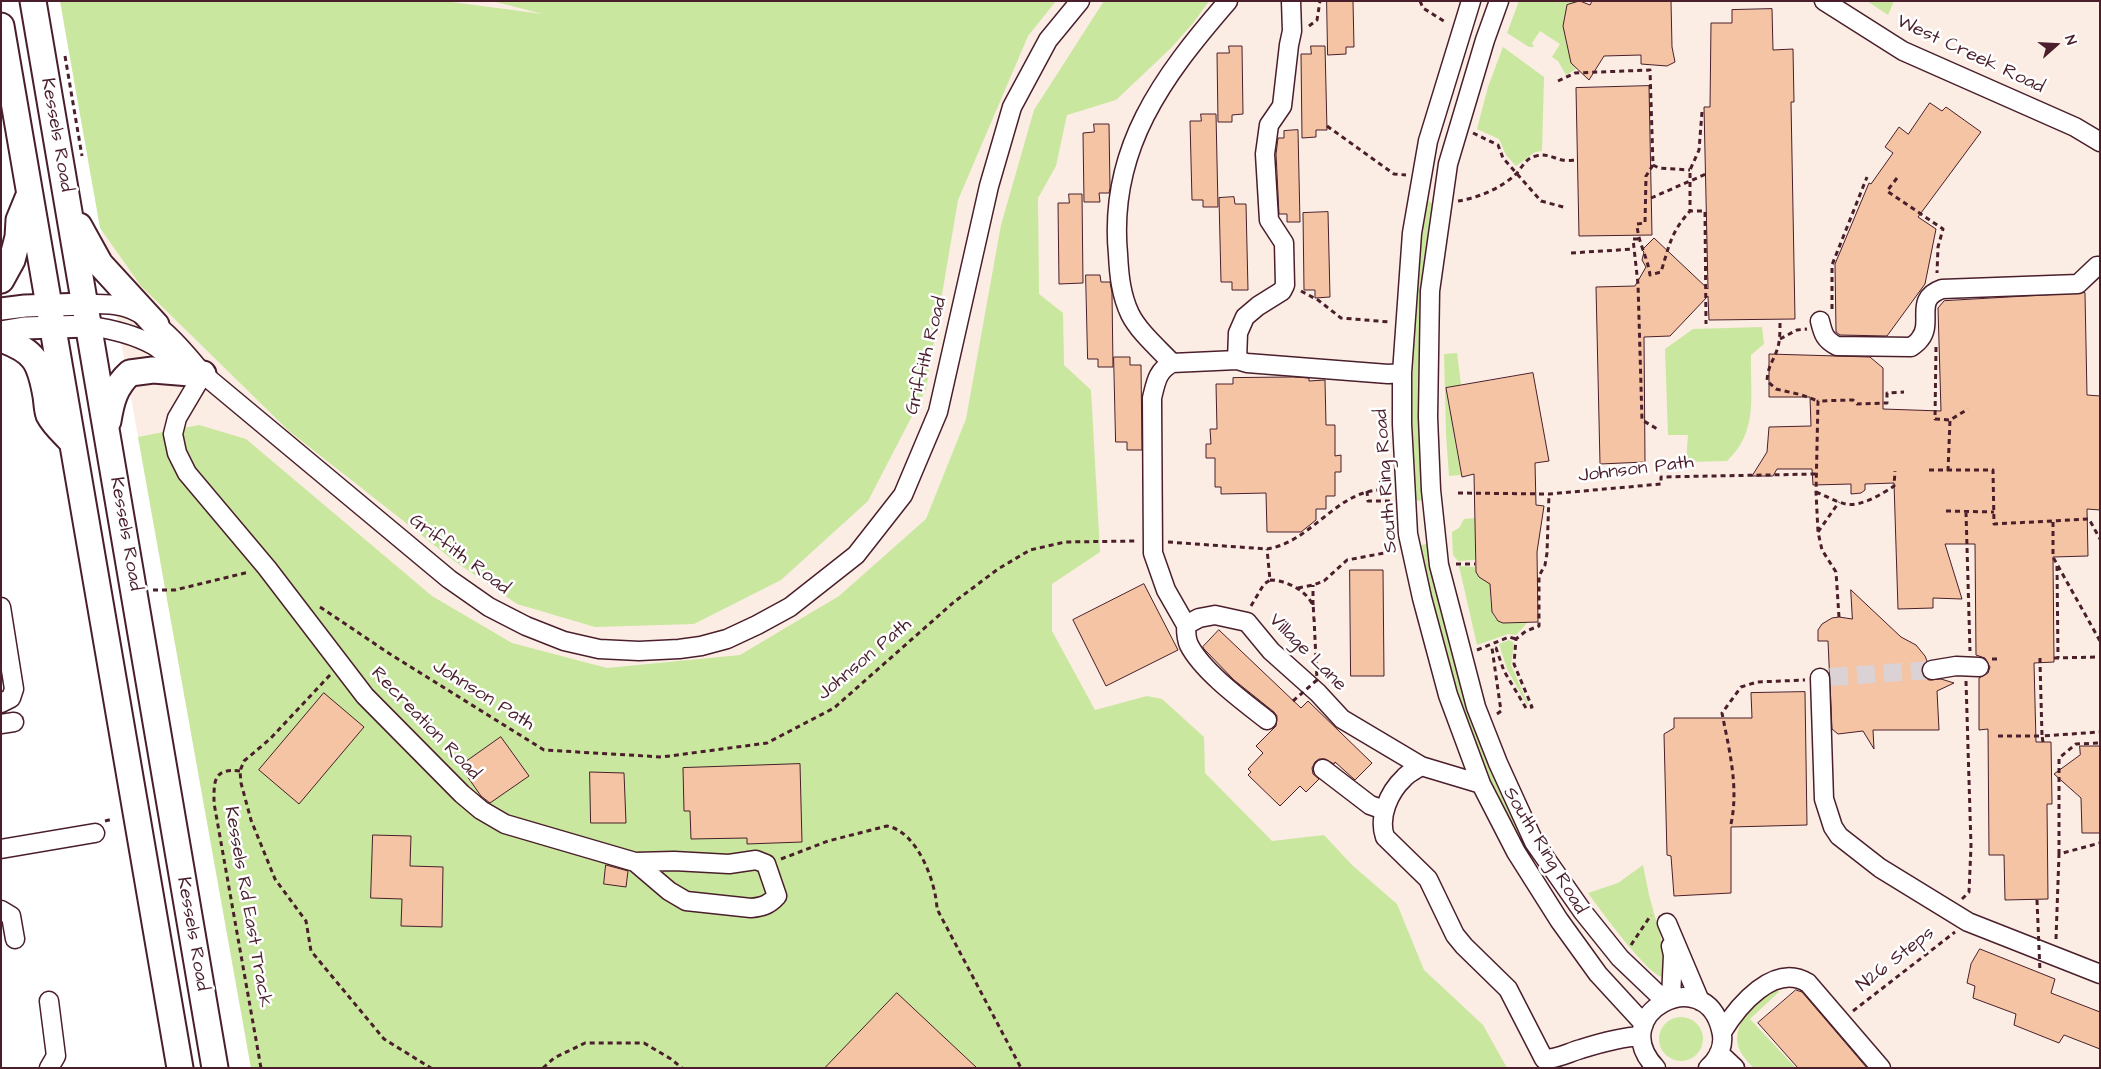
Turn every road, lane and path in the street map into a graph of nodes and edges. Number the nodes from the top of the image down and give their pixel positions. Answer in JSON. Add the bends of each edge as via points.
{"nodes":[{"id":1,"x":33,"y":1,"type":"edge"},
{"id":2,"x":1080,"y":1,"type":"edge"},
{"id":3,"x":1228,"y":1,"type":"edge"},
{"id":4,"x":1291,"y":1,"type":"edge"},
{"id":5,"x":1320,"y":1,"type":"edge"},
{"id":6,"x":1420,"y":1,"type":"edge"},
{"id":7,"x":1471,"y":1,"type":"edge"},
{"id":8,"x":1499,"y":1,"type":"edge"},
{"id":9,"x":1824,"y":1,"type":"edge"},
{"id":10,"x":1447,"y":23,"type":"dead end"},
{"id":11,"x":1,"y":26,"type":"edge"},
{"id":12,"x":1292,"y":31,"type":"junction"},
{"id":13,"x":64,"y":47,"type":"dead end"},
{"id":14,"x":1558,"y":81,"type":"dead end"},
{"id":15,"x":1702,"y":112,"type":"dead end"},
{"id":16,"x":1327,"y":126,"type":"dead end"},
{"id":17,"x":1472,"y":133,"type":"dead end"},
{"id":18,"x":2100,"y":142,"type":"edge"},
{"id":19,"x":83,"y":159,"type":"dead end"},
{"id":20,"x":1578,"y":160,"type":"dead end"},
{"id":21,"x":1653,"y":165,"type":"junction"},
{"id":22,"x":1690,"y":170,"type":"junction"},
{"id":23,"x":1517,"y":173,"type":"junction"},
{"id":24,"x":1706,"y":174,"type":"dead end"},
{"id":25,"x":1409,"y":176,"type":"dead end"},
{"id":26,"x":1867,"y":177,"type":"dead end"},
{"id":27,"x":1896,"y":178,"type":"dead end"},
{"id":28,"x":1887,"y":191,"type":"dead end"},
{"id":29,"x":30,"y":193,"type":"junction"},
{"id":30,"x":1651,"y":198,"type":"dead end"},
{"id":31,"x":1458,"y":201,"type":"dead end"},
{"id":32,"x":69,"y":208,"type":"junction"},
{"id":33,"x":1567,"y":208,"type":"dead end"},
{"id":34,"x":1690,"y":211,"type":"junction"},
{"id":35,"x":1638,"y":238,"type":"junction"},
{"id":36,"x":1634,"y":249,"type":"junction"},
{"id":37,"x":1571,"y":254,"type":"dead end"},
{"id":38,"x":2100,"y":266,"type":"edge"},
{"id":39,"x":1,"y":280,"type":"edge"},
{"id":40,"x":1285,"y":285,"type":"junction"},
{"id":41,"x":1,"y":309,"type":"edge"},
{"id":42,"x":87,"y":315,"type":"junction"},
{"id":43,"x":52,"y":316,"type":"junction"},
{"id":44,"x":1821,"y":321,"type":"junction"},
{"id":45,"x":1391,"y":322,"type":"dead end"},
{"id":46,"x":1780,"y":323,"type":"dead end"},
{"id":47,"x":1706,"y":324,"type":"dead end"},
{"id":48,"x":156,"y":325,"type":"junction"},
{"id":49,"x":1,"y":332,"type":"edge"},
{"id":50,"x":1780,"y":339,"type":"junction"},
{"id":51,"x":1,"y":340,"type":"edge"},
{"id":52,"x":1237,"y":360,"type":"junction"},
{"id":53,"x":1172,"y":363,"type":"junction"},
{"id":54,"x":1402,"y":373,"type":"junction"},
{"id":55,"x":202,"y":374,"type":"junction"},
{"id":56,"x":1904,"y":392,"type":"dead end"},
{"id":57,"x":1818,"y":401,"type":"junction"},
{"id":58,"x":1936,"y":401,"type":"dead end"},
{"id":59,"x":1968,"y":409,"type":"dead end"},
{"id":60,"x":1950,"y":420,"type":"junction"},
{"id":61,"x":107,"y":427,"type":"junction"},
{"id":62,"x":1659,"y":430,"type":"dead end"},
{"id":63,"x":72,"y":442,"type":"junction"},
{"id":64,"x":1929,"y":470,"type":"dead end"},
{"id":65,"x":1948,"y":470,"type":"junction"},
{"id":66,"x":1895,"y":472,"type":"dead end"},
{"id":67,"x":1817,"y":474,"type":"junction"},
{"id":68,"x":1378,"y":490,"type":"dead end"},
{"id":69,"x":1367,"y":491,"type":"junction"},
{"id":70,"x":1458,"y":492,"type":"dead end"},
{"id":71,"x":1816,"y":492,"type":"junction"},
{"id":72,"x":1549,"y":494,"type":"junction"},
{"id":73,"x":1393,"y":501,"type":"dead end"},
{"id":74,"x":1838,"y":502,"type":"junction"},
{"id":75,"x":1946,"y":511,"type":"dead end"},
{"id":76,"x":1966,"y":512,"type":"junction"},
{"id":77,"x":1994,"y":512,"type":"junction"},
{"id":78,"x":2053,"y":522,"type":"junction"},
{"id":79,"x":1818,"y":532,"type":"junction"},
{"id":80,"x":2100,"y":539,"type":"edge"},
{"id":81,"x":1153,"y":541,"type":"junction"},
{"id":82,"x":1267,"y":549,"type":"junction"},
{"id":83,"x":1398,"y":550,"type":"dead end"},
{"id":84,"x":1456,"y":564,"type":"dead end"},
{"id":85,"x":1475,"y":564,"type":"dead end"},
{"id":86,"x":2057,"y":566,"type":"junction"},
{"id":87,"x":267,"y":568,"type":"junction"},
{"id":88,"x":1270,"y":580,"type":"junction"},
{"id":89,"x":1313,"y":585,"type":"junction"},
{"id":90,"x":1298,"y":588,"type":"junction"},
{"id":91,"x":151,"y":590,"type":"dead end"},
{"id":92,"x":313,"y":602,"type":"dead end"},
{"id":93,"x":1313,"y":605,"type":"junction"},
{"id":94,"x":1,"y":607,"type":"edge"},
{"id":95,"x":1839,"y":617,"type":"dead end"},
{"id":96,"x":1247,"y":622,"type":"junction"},
{"id":97,"x":1186,"y":626,"type":"junction"},
{"id":98,"x":1516,"y":639,"type":"junction"},
{"id":99,"x":2100,"y":641,"type":"edge"},
{"id":100,"x":1494,"y":646,"type":"junction"},
{"id":101,"x":1475,"y":651,"type":"dead end"},
{"id":102,"x":2100,"y":657,"type":"edge"},
{"id":103,"x":2040,"y":660,"type":"dead end"},
{"id":104,"x":1968,"y":664,"type":"junction"},
{"id":105,"x":340,"y":665,"type":"junction"},
{"id":106,"x":1932,"y":670,"type":"tunnel mouth"},
{"id":107,"x":1820,"y":678,"type":"joint"},
{"id":108,"x":1293,"y":701,"type":"dead end"},
{"id":109,"x":1,"y":703,"type":"edge"},
{"id":110,"x":1495,"y":714,"type":"dead end"},
{"id":111,"x":1267,"y":720,"type":"dead end"},
{"id":112,"x":2100,"y":732,"type":"edge"},
{"id":113,"x":1998,"y":736,"type":"dead end"},
{"id":114,"x":2042,"y":736,"type":"junction"},
{"id":115,"x":2043,"y":742,"type":"dead end"},
{"id":116,"x":2100,"y":744,"type":"edge"},
{"id":117,"x":1420,"y":766,"type":"junction"},
{"id":118,"x":1323,"y":769,"type":"dead end"},
{"id":119,"x":240,"y":771,"type":"junction"},
{"id":120,"x":1481,"y":784,"type":"junction"},
{"id":121,"x":1384,"y":810,"type":"junction"},
{"id":122,"x":1731,"y":824,"type":"dead end"},
{"id":123,"x":95,"y":833,"type":"dead end"},
{"id":124,"x":2100,"y":843,"type":"edge"},
{"id":125,"x":1,"y":850,"type":"edge"},
{"id":126,"x":2059,"y":854,"type":"junction"},
{"id":127,"x":635,"y":862,"type":"junction"},
{"id":128,"x":766,"y":864,"type":"junction"},
{"id":129,"x":1954,"y":900,"type":"dead end"},
{"id":130,"x":2037,"y":900,"type":"dead end"},
{"id":131,"x":1,"y":910,"type":"edge"},
{"id":132,"x":1652,"y":914,"type":"dead end"},
{"id":133,"x":1957,"y":930,"type":"dead end"},
{"id":134,"x":15,"y":940,"type":"dead end"},
{"id":135,"x":2056,"y":944,"type":"dead end"},
{"id":136,"x":1631,"y":946,"type":"dead end"},
{"id":137,"x":2040,"y":972,"type":"dead end"},
{"id":138,"x":2100,"y":974,"type":"edge"},
{"id":139,"x":1668,"y":999,"type":"junction"},
{"id":140,"x":48,"y":1001,"type":"dead end"},
{"id":141,"x":1700,"y":1001,"type":"junction"},
{"id":142,"x":1853,"y":1012,"type":"dead end"},
{"id":143,"x":1642,"y":1030,"type":"junction"},
{"id":144,"x":1722,"y":1032,"type":"junction"},
{"id":145,"x":1719,"y":1053,"type":"junction"},
{"id":146,"x":49,"y":1068,"type":"edge"},
{"id":147,"x":180,"y":1068,"type":"edge"},
{"id":148,"x":215,"y":1068,"type":"edge"},
{"id":149,"x":261,"y":1068,"type":"edge"},
{"id":150,"x":431,"y":1068,"type":"edge"},
{"id":151,"x":543,"y":1068,"type":"edge"},
{"id":152,"x":682,"y":1068,"type":"edge"},
{"id":153,"x":1021,"y":1068,"type":"edge"},
{"id":154,"x":1656,"y":1068,"type":"edge"},
{"id":155,"x":1708,"y":1068,"type":"edge"},
{"id":156,"x":1735,"y":1068,"type":"edge"},
{"id":157,"x":1881,"y":1068,"type":"edge"}],
"edges":[{"from":1,"to":32,"type":"highway","name":"Kessels Road"},
{"from":2,"to":55,"type":"street","name":"Griffith Road","via":[[1048,40],[1012,107],[989,186],[938,412],[903,495],[856,555],[790,607],[727,639],[678,649],[599,649],[564,641],[526,626],[489,607],[449,579]]},
{"from":3,"to":53,"type":"street","via":[[1159,88],[1138,128],[1122,179],[1115,230],[1120,285],[1131,314]]},
{"from":4,"to":12,"type":"street"},
{"from":5,"to":12,"type":"path","via":[[1317,20],[1305,29]]},
{"from":6,"to":10,"type":"path","via":[[1424,8]]},
{"from":7,"to":54,"type":"street","name":"South Ring Road","via":[[1428,141],[1412,233]]},
{"from":8,"to":139,"type":"street","name":"South Ring Road","via":[[1448,164],[1430,291],[1428,417],[1439,565],[1466,674],[1485,733],[1534,842],[1620,958]]},
{"from":9,"to":18,"type":"street","name":"West Creek Road","via":[[1903,51],[2075,127]]},
{"from":11,"to":29,"type":"highway","name":"Kessels Road"},
{"from":12,"to":40,"type":"street","via":[[1282,106],[1269,125],[1265,154],[1268,220],[1284,243]]},
{"from":13,"to":19,"type":"path"},
{"from":14,"to":21,"type":"path","via":[[1575,73],[1650,70]]},
{"from":15,"to":22,"type":"path","via":[[1699,150]]},
{"from":16,"to":25,"type":"path","via":[[1394,174]]},
{"from":17,"to":23,"type":"path","via":[[1498,145],[1503,158]]},
{"from":20,"to":23,"type":"path","via":[[1535,156],[1524,162]]},
{"from":21,"to":22,"type":"path"},
{"from":21,"to":35,"type":"path","via":[[1646,176],[1645,223],[1637,224]]},
{"from":22,"to":34,"type":"path"},
{"from":23,"to":31,"type":"path","via":[[1472,199]]},
{"from":23,"to":33,"type":"path","via":[[1541,201]]},
{"from":24,"to":30,"type":"path","bridge":true},
{"from":26,"to":44,"type":"path","via":[[1832,265]]},
{"from":27,"to":28,"type":"path"},
{"from":29,"to":39,"type":"highway","via":[[19,220],[12,260]]},
{"from":29,"to":43,"type":"highway","name":"Kessels Road"},
{"from":32,"to":42,"type":"highway","name":"Kessels Road"},
{"from":32,"to":48,"type":"highway","via":[[100,264]]},
{"from":34,"to":35,"type":"path","via":[[1673,233],[1662,272],[1650,275],[1647,256]]},
{"from":34,"to":47,"type":"path","via":[[1704,211]]},
{"from":35,"to":36,"type":"path","via":[[1633,239]]},
{"from":36,"to":37,"type":"path"},
{"from":36,"to":62,"type":"path","via":[[1642,420]]},
{"from":38,"to":44,"type":"street","via":[[2078,284],[1936,291],[1926,302],[1924,330],[1920,339],[1911,347],[1837,346],[1823,334]]},
{"from":40,"to":45,"type":"path","via":[[1297,287],[1341,318]]},
{"from":40,"to":52,"type":"street","via":[[1282,291],[1245,317],[1238,333]]},
{"from":41,"to":43,"type":"main road"},
{"from":42,"to":43,"type":"main road"},
{"from":42,"to":48,"type":"street","name":"Griffith Road","via":[[119,305],[132,309]]},
{"from":42,"to":55,"type":"street","name":"Griffith Road","via":[[154,346],[178,365]]},
{"from":42,"to":61,"type":"highway","name":"Kessels Road"},
{"from":43,"to":49,"type":"main road","via":[[24,328]]},
{"from":43,"to":63,"type":"highway","name":"Kessels Road"},
{"from":44,"to":50,"type":"path"},
{"from":46,"to":50,"type":"path"},
{"from":48,"to":55,"type":"street","name":"Griffith Road","via":[[180,346]]},
{"from":50,"to":57,"type":"path","via":[[1768,368],[1768,381],[1776,390]]},
{"from":51,"to":63,"type":"highway","via":[[15,344],[36,361],[49,415]]},
{"from":52,"to":53,"type":"street"},
{"from":52,"to":54,"type":"street"},
{"from":53,"to":81,"type":"street","via":[[1158,374],[1152,398]]},
{"from":54,"to":120,"type":"street","name":"South Ring Road","via":[[1408,534],[1448,695]]},
{"from":55,"to":61,"type":"highway","via":[[153,370],[130,373],[117,387]]},
{"from":55,"to":87,"type":"street","name":"Recreation Road","via":[[176,418],[173,434],[177,453],[197,488]]},
{"from":56,"to":57,"type":"path","via":[[1887,393],[1887,403]]},
{"from":57,"to":67,"type":"path"},
{"from":58,"to":60,"type":"path","via":[[1936,419]]},
{"from":59,"to":60,"type":"path"},
{"from":60,"to":65,"type":"path"},
{"from":61,"to":148,"type":"highway","name":"Kessels Road"},
{"from":63,"to":147,"type":"highway","name":"Kessels Road"},
{"from":64,"to":65,"type":"path"},
{"from":65,"to":77,"type":"path","via":[[1992,470]]},
{"from":66,"to":74,"type":"path","via":[[1894,486],[1883,493],[1856,504]]},
{"from":67,"to":71,"type":"path"},
{"from":67,"to":72,"type":"path","name":"Johnson Path","via":[[1661,477],[1661,484]]},
{"from":68,"to":69,"type":"path","name":"Johnson Path"},
{"from":69,"to":73,"type":"path","via":[[1368,501]]},
{"from":69,"to":82,"type":"path","name":"Johnson Path","via":[[1353,496],[1303,534]]},
{"from":70,"to":72,"type":"path","name":"Johnson Path"},
{"from":71,"to":74,"type":"path"},
{"from":71,"to":79,"type":"path"},
{"from":72,"to":98,"type":"path","via":[[1547,553],[1539,576],[1539,626]]},
{"from":74,"to":79,"type":"path"},
{"from":75,"to":76,"type":"path"},
{"from":76,"to":77,"type":"path"},
{"from":76,"to":104,"type":"path"},
{"from":77,"to":78,"type":"path","via":[[1994,524]]},
{"from":78,"to":80,"type":"path","via":[[2088,519]]},
{"from":78,"to":86,"type":"path","via":[[2053,557]]},
{"from":79,"to":95,"type":"path","via":[[1822,550],[1836,572]]},
{"from":81,"to":82,"type":"path","name":"Johnson Path"},
{"from":81,"to":92,"type":"path","name":"Johnson Path","via":[[1065,542],[1030,550],[954,602],[834,708],[767,743],[662,757],[544,750]]},
{"from":81,"to":97,"type":"street","via":[[1153,553],[1161,576]]},
{"from":82,"to":88,"type":"path"},
{"from":83,"to":89,"type":"path","via":[[1347,560],[1324,581]]},
{"from":84,"to":85,"type":"path"},
{"from":86,"to":99,"type":"path"},
{"from":86,"to":102,"type":"path","via":[[2056,658]]},
{"from":87,"to":91,"type":"path","via":[[174,590]]},
{"from":87,"to":105,"type":"street","name":"Recreation Road"},
{"from":88,"to":90,"type":"path","via":[[1282,580]]},
{"from":88,"to":96,"type":"path","via":[[1256,596]]},
{"from":89,"to":90,"type":"path"},
{"from":89,"to":93,"type":"path"},
{"from":90,"to":93,"type":"path"},
{"from":93,"to":108,"type":"path","bridge":true,"via":[[1317,680]]},
{"from":94,"to":109,"type":"street","via":[[14,688],[11,698]]},
{"from":96,"to":97,"type":"street","name":"Village Lane","via":[[1215,615],[1199,618]]},
{"from":96,"to":117,"type":"street","name":"Village Lane","via":[[1342,719]]},
{"from":97,"to":111,"type":"street","via":[[1187,643],[1198,659]]},
{"from":98,"to":100,"type":"path","via":[[1510,638]]},
{"from":98,"to":100,"type":"path","via":[[1514,664],[1532,707],[1526,708],[1504,671]]},
{"from":100,"to":101,"type":"path"},
{"from":100,"to":110,"type":"path","via":[[1501,711]]},
{"from":103,"to":114,"type":"path","bridge":true},
{"from":104,"to":106,"type":"street"},
{"from":104,"to":129,"type":"path","via":[[1969,892],[1962,900]]},
{"from":105,"to":119,"type":"path","via":[[270,739],[244,761]]},
{"from":105,"to":127,"type":"street","name":"Recreation Road","via":[[365,696],[481,810],[505,824]]},
{"from":107,"to":122,"type":"path","via":[[1757,682],[1741,687],[1722,713],[1733,772]]},
{"from":107,"to":138,"type":"street","via":[[1824,799],[1833,828],[1839,836],[1880,868],[1968,922]]},
{"from":112,"to":114,"type":"path"},
{"from":113,"to":114,"type":"path","bridge":true},
{"from":114,"to":115,"type":"path"},
{"from":116,"to":126,"type":"path","via":[[2076,744],[2059,758]]},
{"from":117,"to":120,"type":"street","name":"Village Lane"},
{"from":117,"to":121,"type":"street","via":[[1404,778]]},
{"from":118,"to":121,"type":"street","via":[[1370,805]]},
{"from":119,"to":149,"type":"path","name":"Kessels Rd East Track","via":[[230,770],[217,777],[214,781],[214,803]]},
{"from":119,"to":150,"type":"path","via":[[251,820],[276,879],[306,920],[311,951],[384,1039]]},
{"from":120,"to":143,"type":"street","name":"South Ring Road","via":[[1516,852],[1559,920]]},
{"from":121,"to":143,"type":"street","via":[[1382,828],[1385,837],[1428,879],[1455,935],[1508,989],[1544,1059],[1556,1059]]},
{"from":123,"to":125,"type":"street"},
{"from":124,"to":126,"type":"path"},
{"from":126,"to":135,"type":"path"},
{"from":127,"to":128,"type":"street","via":[[729,864],[756,860]]},
{"from":127,"to":128,"type":"street","name":"Recreation Road","via":[[686,901],[751,908],[771,903],[777,896]]},
{"from":128,"to":153,"type":"path","via":[[828,841],[887,826],[895,827],[918,851],[936,893],[937,909]]},
{"from":130,"to":137,"type":"path","bridge":true},
{"from":131,"to":134,"type":"street","via":[[11,916]]},
{"from":132,"to":136,"type":"path"},
{"from":133,"to":142,"type":"path","name":"N26 Steps"},
{"from":139,"to":141,"type":"street","via":[[1681,996]]},
{"from":139,"to":141,"type":"street","via":[[1673,955],[1667,923]]},
{"from":139,"to":143,"type":"street","via":[[1652,1010]]},
{"from":140,"to":146,"type":"street","via":[[56,1056]]},
{"from":141,"to":144,"type":"street","via":[[1711,1009]]},
{"from":143,"to":154,"type":"street","via":[[1643,1049]]},
{"from":144,"to":145,"type":"street"},
{"from":144,"to":157,"type":"street","via":[[1738,1008],[1754,993],[1783,978],[1796,977],[1808,983]]},
{"from":145,"to":155,"type":"street"},
{"from":145,"to":156,"type":"street"},
{"from":151,"to":152,"type":"path","via":[[554,1058],[585,1043],[644,1043]]}]}
